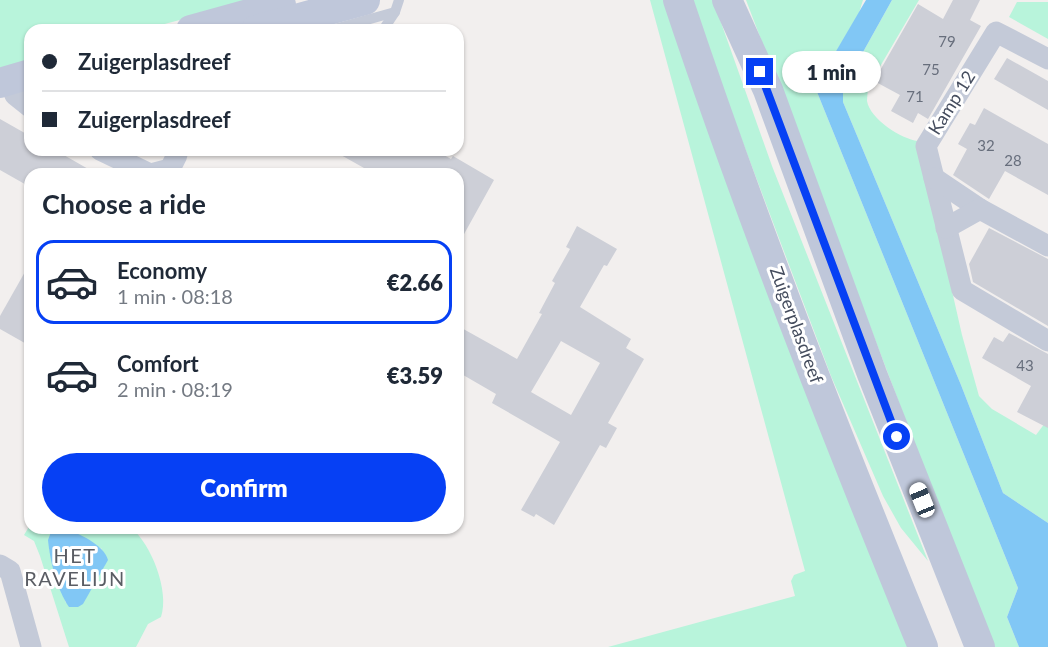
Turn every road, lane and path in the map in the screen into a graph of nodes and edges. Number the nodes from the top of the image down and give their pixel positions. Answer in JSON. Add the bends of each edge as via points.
{"nodes":[{"id":1,"x":298,"y":0,"type":"edge"},
{"id":2,"x":366,"y":0,"type":"edge"},
{"id":3,"x":399,"y":0,"type":"edge"},
{"id":4,"x":678,"y":0,"type":"edge"},
{"id":5,"x":727,"y":0,"type":"edge"},
{"id":6,"x":395,"y":12,"type":"junction"},
{"id":7,"x":265,"y":24,"type":"edge"},
{"id":8,"x":268,"y":24,"type":"edge"},
{"id":9,"x":352,"y":24,"type":"edge"},
{"id":10,"x":387,"y":24,"type":"edge"},
{"id":11,"x":1048,"y":59,"type":"edge"},
{"id":12,"x":121,"y":156,"type":"edge"},
{"id":13,"x":165,"y":168,"type":"edge"},
{"id":14,"x":934,"y":178,"type":"junction"},
{"id":15,"x":980,"y":209,"type":"junction"},
{"id":16,"x":946,"y":228,"type":"junction"},
{"id":17,"x":1048,"y":246,"type":"edge"},
{"id":18,"x":1048,"y":341,"type":"edge"},
{"id":19,"x":0,"y":565,"type":"edge"},
{"id":20,"x":31,"y":647,"type":"edge"},
{"id":21,"x":923,"y":647,"type":"edge"},
{"id":22,"x":980,"y":647,"type":"edge"}],
"edges":[{"from":1,"to":7,"type":"main road"},
{"from":2,"to":8,"type":"main road"},
{"from":3,"to":6,"type":"lane"},
{"from":4,"to":21,"type":"main road","name":"Zuigerplasdreef","via":[[843,451]]},
{"from":5,"to":22,"type":"main road","via":[[768,90],[872,374]]},
{"from":6,"to":9,"type":"lane"},
{"from":6,"to":10,"type":"lane"},
{"from":11,"to":14,"type":"street","name":"Kamp 12","via":[[996,32],[926,146]]},
{"from":12,"to":13,"type":"street"},
{"from":14,"to":15,"type":"street"},
{"from":14,"to":16,"type":"street","name":"Kamp 12"},
{"from":15,"to":16,"type":"street"},
{"from":15,"to":17,"type":"street"},
{"from":16,"to":18,"type":"street","name":"Kamp 12","via":[[962,290]]},
{"from":19,"to":20,"type":"street","via":[[10,571]]}]}
